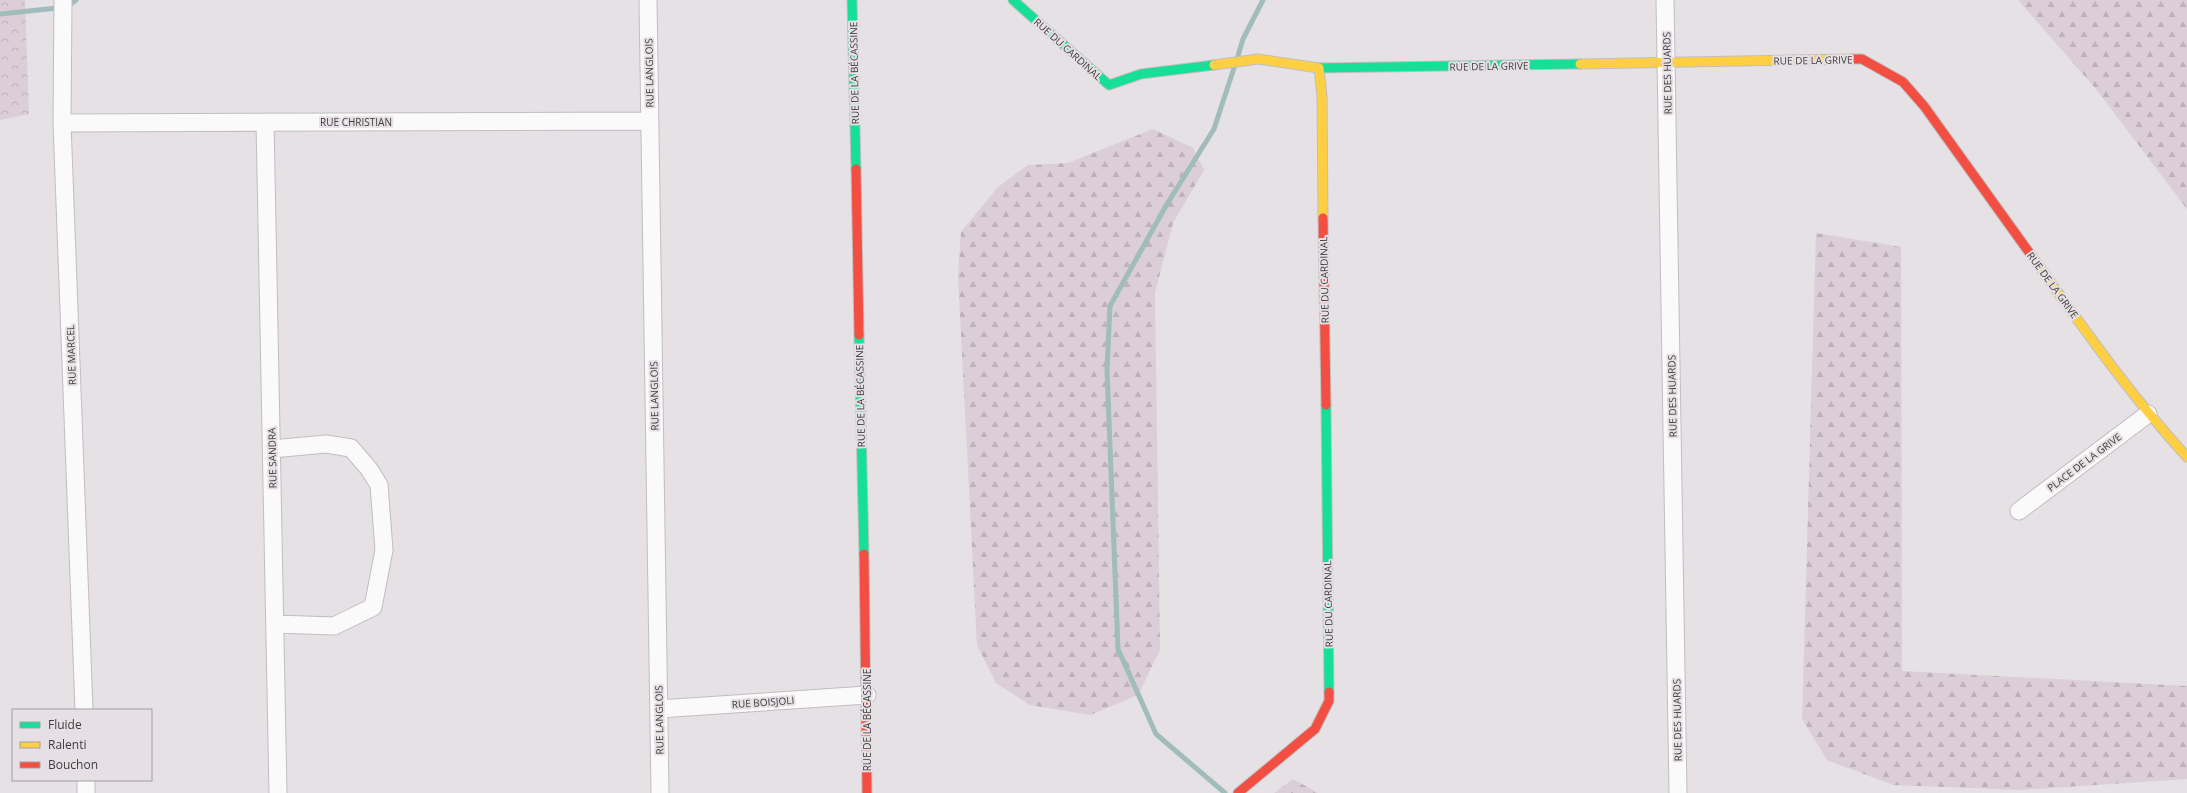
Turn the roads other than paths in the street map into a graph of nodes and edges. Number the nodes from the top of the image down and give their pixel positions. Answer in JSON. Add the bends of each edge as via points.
{"nodes":[{"id":1,"x":63,"y":0,"type":"edge"},
{"id":2,"x":648,"y":0,"type":"edge"},
{"id":3,"x":852,"y":0,"type":"edge"},
{"id":4,"x":1013,"y":0,"type":"edge"},
{"id":5,"x":1665,"y":0,"type":"edge"},
{"id":6,"x":1667,"y":63,"type":"junction"},
{"id":7,"x":1319,"y":68,"type":"junction"},
{"id":8,"x":650,"y":121,"type":"junction"},
{"id":9,"x":265,"y":122,"type":"junction"},
{"id":10,"x":62,"y":123,"type":"junction"},
{"id":11,"x":2148,"y":414,"type":"junction"},
{"id":12,"x":272,"y":449,"type":"junction"},
{"id":13,"x":2187,"y":457,"type":"edge"},
{"id":14,"x":2019,"y":511,"type":"dead end"},
{"id":15,"x":275,"y":624,"type":"junction"},
{"id":16,"x":867,"y":695,"type":"junction"},
{"id":17,"x":84,"y":709,"type":"edge"},
{"id":18,"x":659,"y":709,"type":"junction"},
{"id":19,"x":86,"y":781,"type":"edge"},
{"id":20,"x":86,"y":793,"type":"edge"},
{"id":21,"x":278,"y":793,"type":"edge"},
{"id":22,"x":660,"y":793,"type":"edge"},
{"id":23,"x":867,"y":793,"type":"edge"},
{"id":24,"x":1238,"y":793,"type":"edge"},
{"id":25,"x":1678,"y":793,"type":"edge"}],
"edges":[{"from":1,"to":10,"type":"street","name":"RUE MARCEL"},
{"from":2,"to":8,"type":"street","name":"RUE LANGLOIS"},
{"from":3,"to":16,"type":"street","name":"RUE DE LA BÉCASSINE"},
{"from":4,"to":7,"type":"street","name":"RUE DU CARDINAL","via":[[1108,85],[1141,74],[1258,59]]},
{"from":5,"to":6,"type":"street","name":"RUE DES HUARDS"},
{"from":6,"to":7,"type":"street","name":"RUE DE LA GRIVE"},
{"from":6,"to":11,"type":"street","name":"RUE DE LA GRIVE","via":[[1862,59],[1903,82],[1924,106]]},
{"from":6,"to":25,"type":"street","name":"RUE DES HUARDS"},
{"from":7,"to":24,"type":"street","name":"RUE DU CARDINAL","via":[[1322,98],[1329,701],[1315,730]]},
{"from":8,"to":9,"type":"street","name":"RUE CHRISTIAN"},
{"from":8,"to":18,"type":"street","name":"RUE LANGLOIS"},
{"from":9,"to":10,"type":"street","name":"RUE CHRISTIAN"},
{"from":9,"to":12,"type":"street","name":"RUE SANDRA"},
{"from":10,"to":17,"type":"street","name":"RUE MARCEL"},
{"from":11,"to":13,"type":"street","name":"RUE DE LA GRIVE"},
{"from":11,"to":14,"type":"street","name":"PLACE DE LA GRIVE"},
{"from":12,"to":15,"type":"street","name":"RUE SANDRA"},
{"from":12,"to":15,"type":"street","via":[[326,444],[351,448],[379,485],[384,550],[373,607],[334,626]]},
{"from":15,"to":21,"type":"street","name":"RUE SANDRA"},
{"from":16,"to":18,"type":"street","name":"RUE BOISJOLI"},
{"from":16,"to":23,"type":"street","name":"RUE DE LA BÉCASSINE"},
{"from":18,"to":22,"type":"street","name":"RUE LANGLOIS"},
{"from":19,"to":20,"type":"street"}]}
